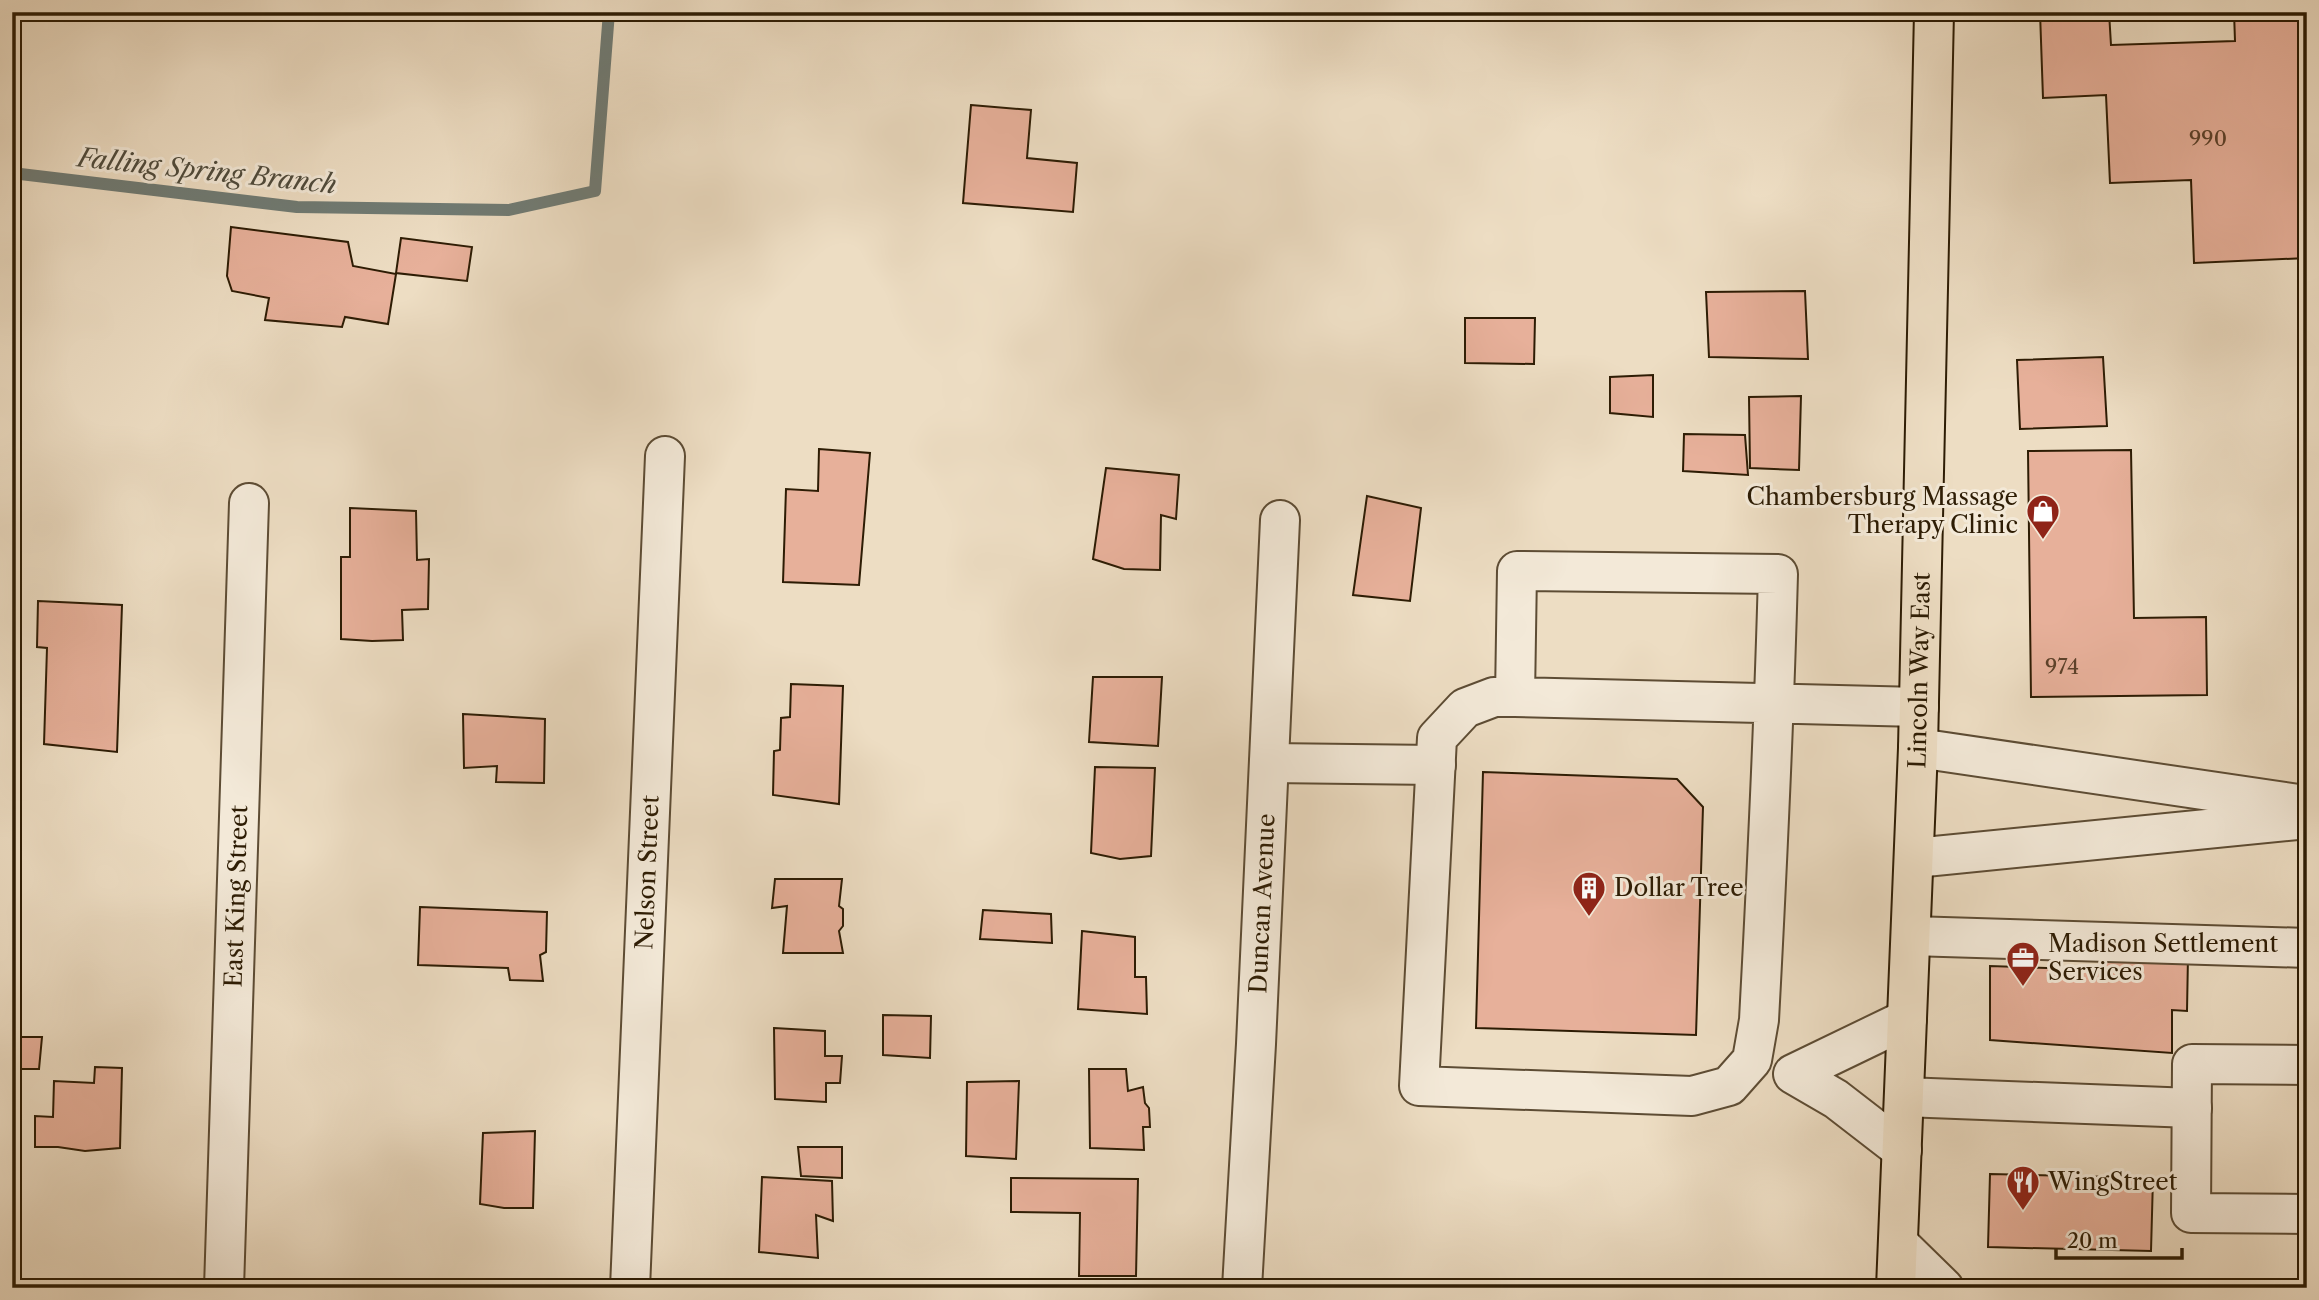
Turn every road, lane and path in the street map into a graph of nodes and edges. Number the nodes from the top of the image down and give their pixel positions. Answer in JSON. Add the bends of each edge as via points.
{"nodes":[{"id":1,"x":1934,"y":12,"type":"edge"},
{"id":2,"x":665,"y":456,"type":"dead end"},
{"id":3,"x":249,"y":503,"type":"dead end"},
{"id":4,"x":1280,"y":520,"type":"dead end"},
{"id":5,"x":1515,"y":697,"type":"junction"},
{"id":6,"x":1774,"y":704,"type":"junction"},
{"id":7,"x":1919,"y":707,"type":"junction"},
{"id":8,"x":1918,"y":748,"type":"junction"},
{"id":9,"x":1269,"y":762,"type":"junction"},
{"id":10,"x":1436,"y":765,"type":"junction"},
{"id":11,"x":2307,"y":805,"type":"edge"},
{"id":12,"x":2307,"y":820,"type":"edge"},
{"id":13,"x":1914,"y":858,"type":"junction"},
{"id":14,"x":1911,"y":936,"type":"junction"},
{"id":15,"x":2307,"y":948,"type":"edge"},
{"id":16,"x":1907,"y":1019,"type":"junction"},
{"id":17,"x":2307,"y":1065,"type":"edge"},
{"id":18,"x":1742,"y":1071,"type":"junction"},
{"id":19,"x":1793,"y":1074,"type":"junction"},
{"id":20,"x":1904,"y":1097,"type":"junction"},
{"id":21,"x":2192,"y":1108,"type":"junction"},
{"id":22,"x":1902,"y":1150,"type":"junction"},
{"id":23,"x":2307,"y":1214,"type":"edge"},
{"id":24,"x":1898,"y":1243,"type":"junction"},
{"id":25,"x":223,"y":1288,"type":"edge"},
{"id":26,"x":630,"y":1288,"type":"edge"},
{"id":27,"x":1242,"y":1288,"type":"edge"},
{"id":28,"x":1896,"y":1288,"type":"edge"},
{"id":29,"x":1944,"y":1288,"type":"edge"}],
"edges":[{"from":1,"to":7,"type":"highway","name":"Lincoln Way East"},
{"from":2,"to":26,"type":"street","name":"Nelson Street"},
{"from":3,"to":25,"type":"street","name":"East King Street"},
{"from":4,"to":9,"type":"street","name":"Duncan Avenue"},
{"from":5,"to":6,"type":"street"},
{"from":5,"to":6,"type":"street","via":[[1517,571],[1778,574]]},
{"from":5,"to":10,"type":"street","via":[[1494,697],[1465,708],[1437,738]]},
{"from":6,"to":7,"type":"street"},
{"from":6,"to":18,"type":"street","via":[[1759,1020],[1752,1060]]},
{"from":7,"to":8,"type":"highway","name":"Lincoln Way East"},
{"from":8,"to":11,"type":"street"},
{"from":8,"to":13,"type":"highway","name":"Lincoln Way East"},
{"from":9,"to":10,"type":"street"},
{"from":9,"to":27,"type":"street","name":"Duncan Avenue"},
{"from":10,"to":18,"type":"street","via":[[1419,1086],[1692,1096],[1728,1086]]},
{"from":12,"to":13,"type":"street"},
{"from":13,"to":14,"type":"highway","name":"Lincoln Way East"},
{"from":14,"to":15,"type":"street"},
{"from":14,"to":16,"type":"highway","name":"Lincoln Way East"},
{"from":16,"to":19,"type":"street"},
{"from":16,"to":20,"type":"highway","name":"Lincoln Way East"},
{"from":17,"to":21,"type":"street","via":[[2192,1064]]},
{"from":18,"to":19,"type":"street"},
{"from":19,"to":22,"type":"street"},
{"from":20,"to":21,"type":"street"},
{"from":20,"to":22,"type":"highway","name":"Lincoln Way East"},
{"from":21,"to":23,"type":"street","via":[[2191,1213]]},
{"from":22,"to":24,"type":"highway","name":"Lincoln Way East"},
{"from":24,"to":28,"type":"highway","name":"Lincoln Way East"},
{"from":24,"to":29,"type":"street"}]}
